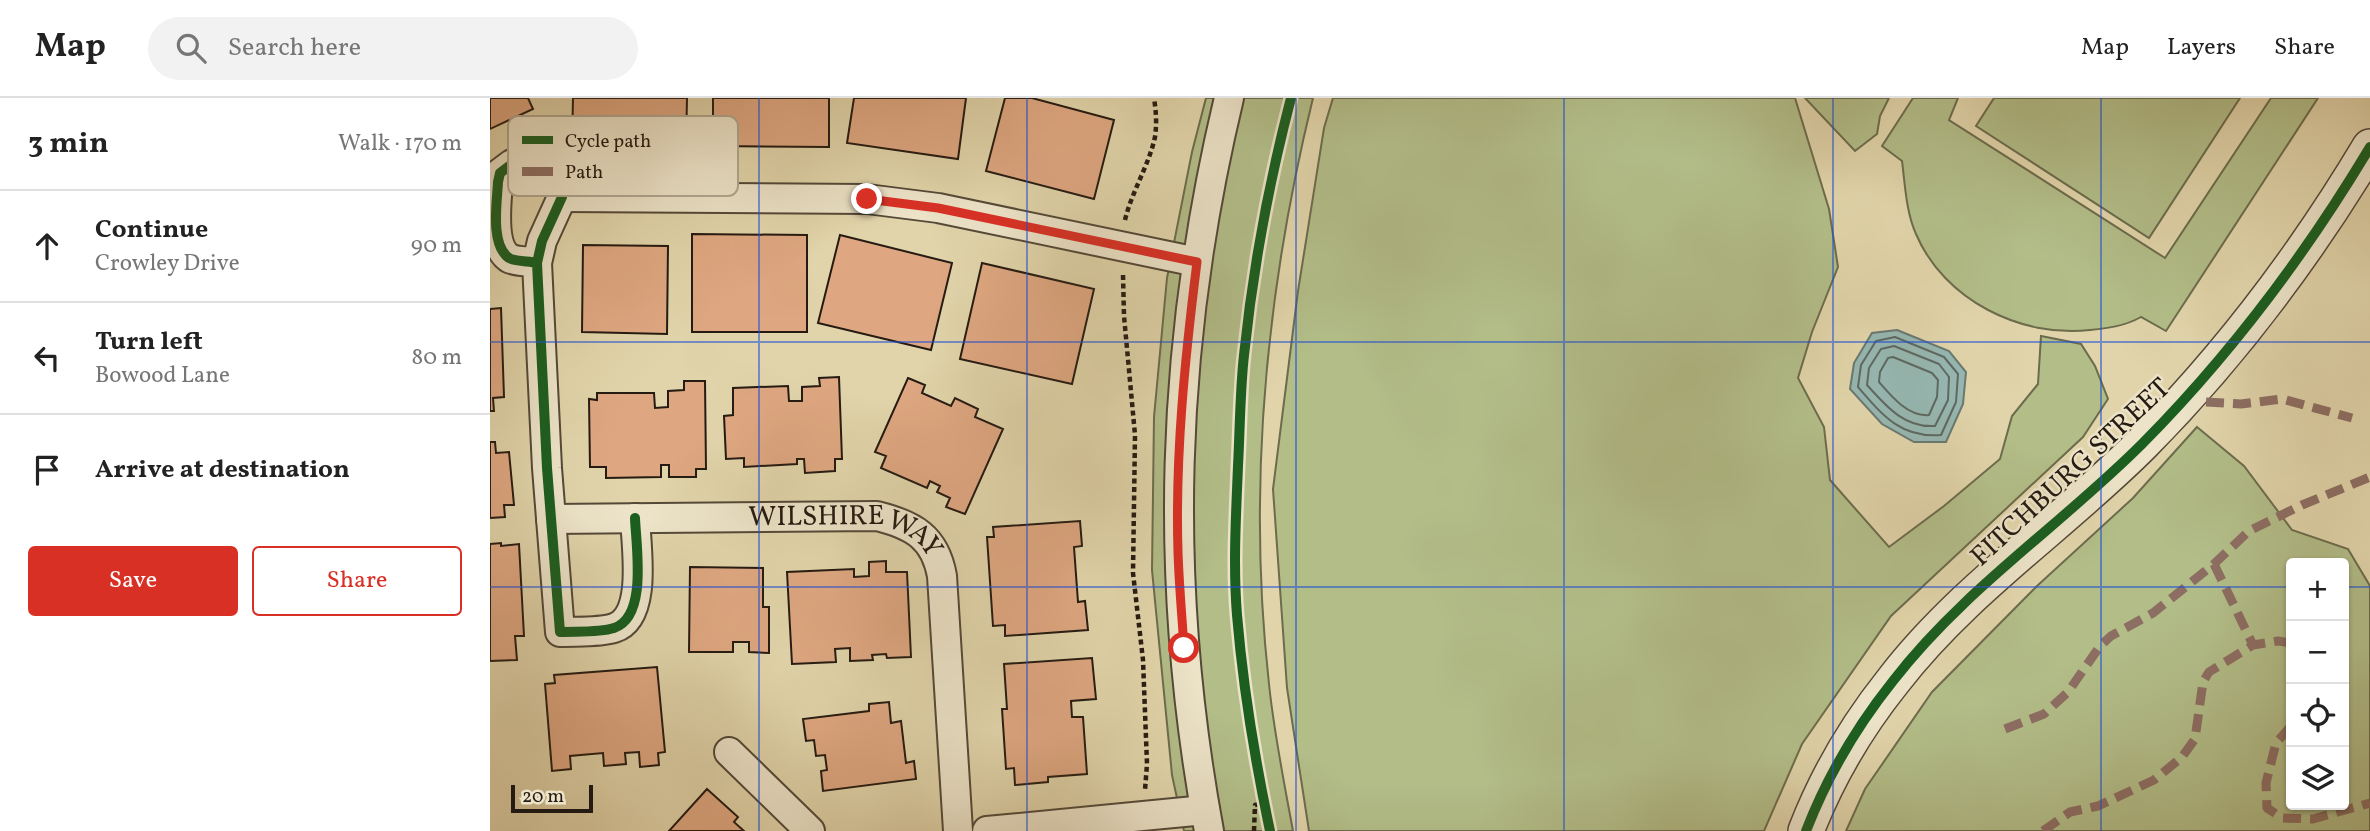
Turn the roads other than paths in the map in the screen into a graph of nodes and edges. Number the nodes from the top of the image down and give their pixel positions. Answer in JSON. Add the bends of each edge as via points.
{"nodes":[{"id":1,"x":1229,"y":98,"type":"edge"},
{"id":2,"x":2370,"y":147,"type":"edge"},
{"id":3,"x":508,"y":167,"type":"edge"},
{"id":4,"x":562,"y":197,"type":"joint"},
{"id":5,"x":1197,"y":262,"type":"junction"},
{"id":6,"x":537,"y":263,"type":"junction"},
{"id":7,"x":635,"y":518,"type":"junction"},
{"id":8,"x":551,"y":519,"type":"junction"},
{"id":9,"x":729,"y":752,"type":"dead end"},
{"id":10,"x":1207,"y":820,"type":"edge"},
{"id":11,"x":1003,"y":830,"type":"edge"},
{"id":12,"x":810,"y":831,"type":"edge"},
{"id":13,"x":958,"y":831,"type":"edge"},
{"id":14,"x":1806,"y":831,"type":"edge"}],
"edges":[{"from":1,"to":5,"type":"street"},
{"from":2,"to":14,"type":"street","name":"FITCHBURG STREET","via":[[2306,246],[2171,414],[1955,614],[1893,680],[1846,748]]},
{"from":3,"to":6,"type":"street","via":[[500,173],[495,238],[509,258]]},
{"from":4,"to":5,"type":"street","via":[[867,199],[938,208]]},
{"from":4,"to":6,"type":"street"},
{"from":5,"to":10,"type":"street","via":[[1182,402],[1178,551],[1188,696]]},
{"from":6,"to":8,"type":"street"},
{"from":7,"to":8,"type":"street","name":"WILSHIRE WAY"},
{"from":7,"to":8,"type":"street","via":[[637,596],[631,614],[613,629],[560,632]]},
{"from":7,"to":13,"type":"street","name":"WILSHIRE WAY","via":[[877,516],[897,521],[930,542],[942,576]]},
{"from":9,"to":12,"type":"street"},
{"from":10,"to":11,"type":"street"}]}
